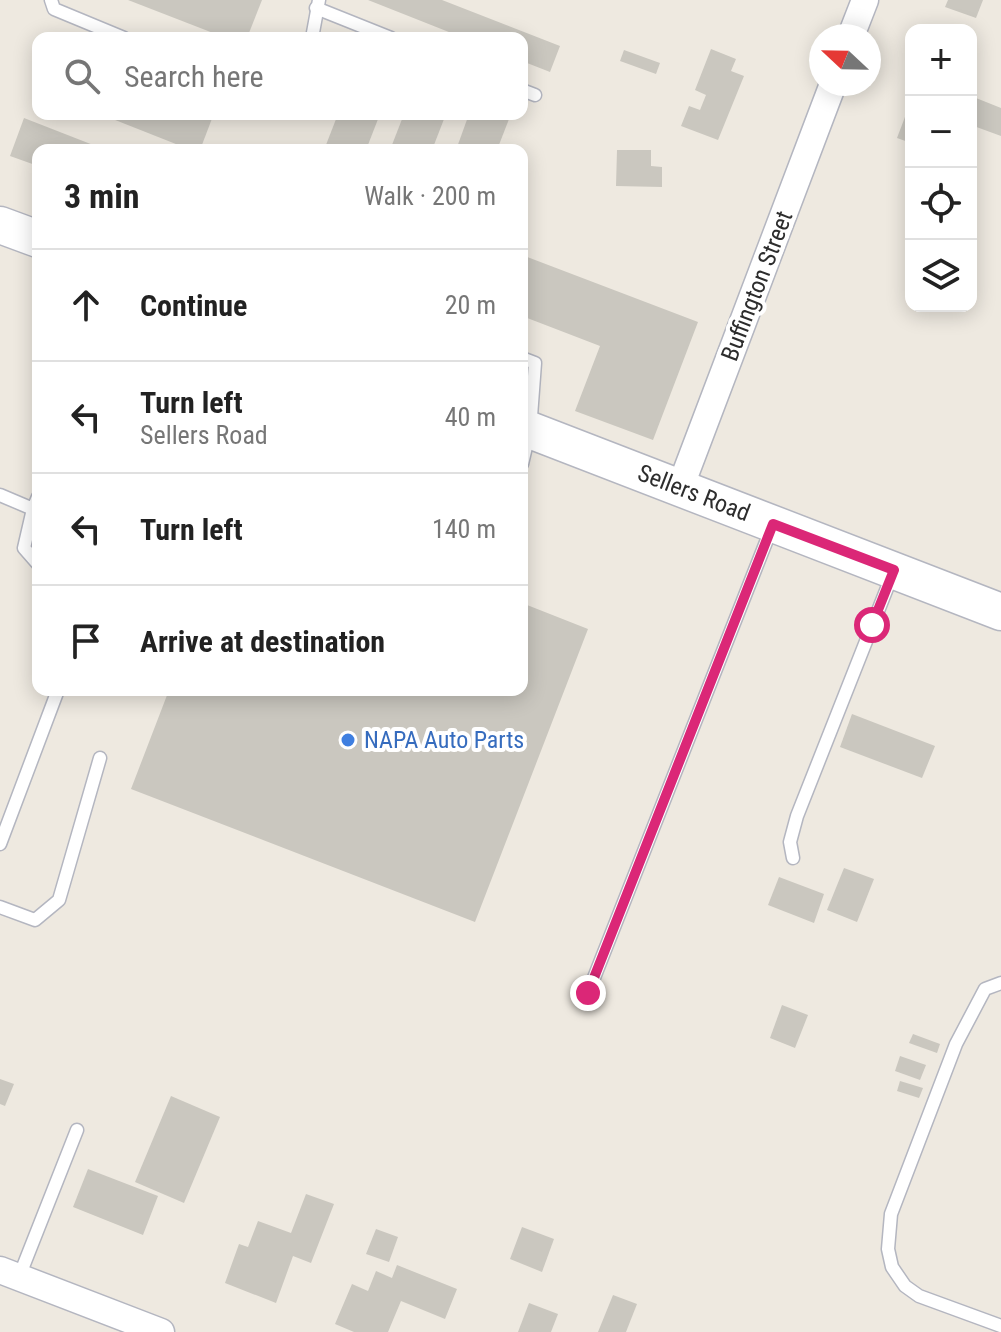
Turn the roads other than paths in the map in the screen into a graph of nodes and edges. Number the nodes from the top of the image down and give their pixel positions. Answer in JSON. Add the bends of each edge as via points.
{"nodes":[{"id":1,"x":51,"y":0,"type":"edge"},
{"id":2,"x":865,"y":0,"type":"edge"},
{"id":3,"x":318,"y":4,"type":"edge"},
{"id":4,"x":856,"y":24,"type":"edge"},
{"id":5,"x":110,"y":32,"type":"edge"},
{"id":6,"x":313,"y":32,"type":"edge"},
{"id":7,"x":378,"y":32,"type":"edge"},
{"id":8,"x":828,"y":96,"type":"edge"},
{"id":9,"x":0,"y":225,"type":"edge"},
{"id":10,"x":32,"y":237,"type":"edge"},
{"id":11,"x":528,"y":360,"type":"edge"},
{"id":12,"x":528,"y":418,"type":"edge"},
{"id":13,"x":528,"y":442,"type":"edge"},
{"id":14,"x":680,"y":488,"type":"junction"},
{"id":15,"x":0,"y":495,"type":"edge"},
{"id":16,"x":32,"y":502,"type":"edge"},
{"id":17,"x":32,"y":518,"type":"edge"},
{"id":18,"x":773,"y":524,"type":"junction"},
{"id":19,"x":32,"y":557,"type":"edge"},
{"id":20,"x":894,"y":570,"type":"junction"},
{"id":21,"x":1001,"y":612,"type":"edge"},
{"id":22,"x":56,"y":696,"type":"edge"},
{"id":23,"x":100,"y":758,"type":"dead end"},
{"id":24,"x":0,"y":844,"type":"edge"},
{"id":25,"x":793,"y":858,"type":"dead end"},
{"id":26,"x":0,"y":907,"type":"edge"},
{"id":27,"x":1001,"y":983,"type":"edge"},
{"id":28,"x":588,"y":993,"type":"dead end"},
{"id":29,"x":77,"y":1130,"type":"dead end"},
{"id":30,"x":10,"y":1274,"type":"edge"},
{"id":31,"x":1001,"y":1326,"type":"edge"},
{"id":32,"x":161,"y":1332,"type":"edge"}],
"edges":[{"from":1,"to":5,"type":"lane","via":[[54,9]]},
{"from":2,"to":4,"type":"street"},
{"from":3,"to":6,"type":"lane"},
{"from":3,"to":7,"type":"lane"},
{"from":8,"to":14,"type":"street","name":"Buffington Street"},
{"from":9,"to":10,"type":"street"},
{"from":11,"to":12,"type":"lane","via":[[535,363]]},
{"from":13,"to":14,"type":"street","name":"Sellers Road"},
{"from":14,"to":18,"type":"street","name":"Sellers Road"},
{"from":15,"to":16,"type":"lane"},
{"from":17,"to":19,"type":"lane","via":[[24,548]]},
{"from":18,"to":20,"type":"street","name":"Sellers Road"},
{"from":18,"to":28,"type":"lane"},
{"from":20,"to":21,"type":"street","name":"Sellers Road"},
{"from":20,"to":25,"type":"lane","via":[[797,816],[790,842]]},
{"from":22,"to":24,"type":"lane"},
{"from":23,"to":26,"type":"lane","via":[[59,900],[35,920]]},
{"from":27,"to":31,"type":"lane","via":[[985,989],[956,1044],[891,1214],[888,1249],[892,1267],[919,1296]]},
{"from":29,"to":30,"type":"lane"},
{"from":30,"to":32,"type":"street"}]}
